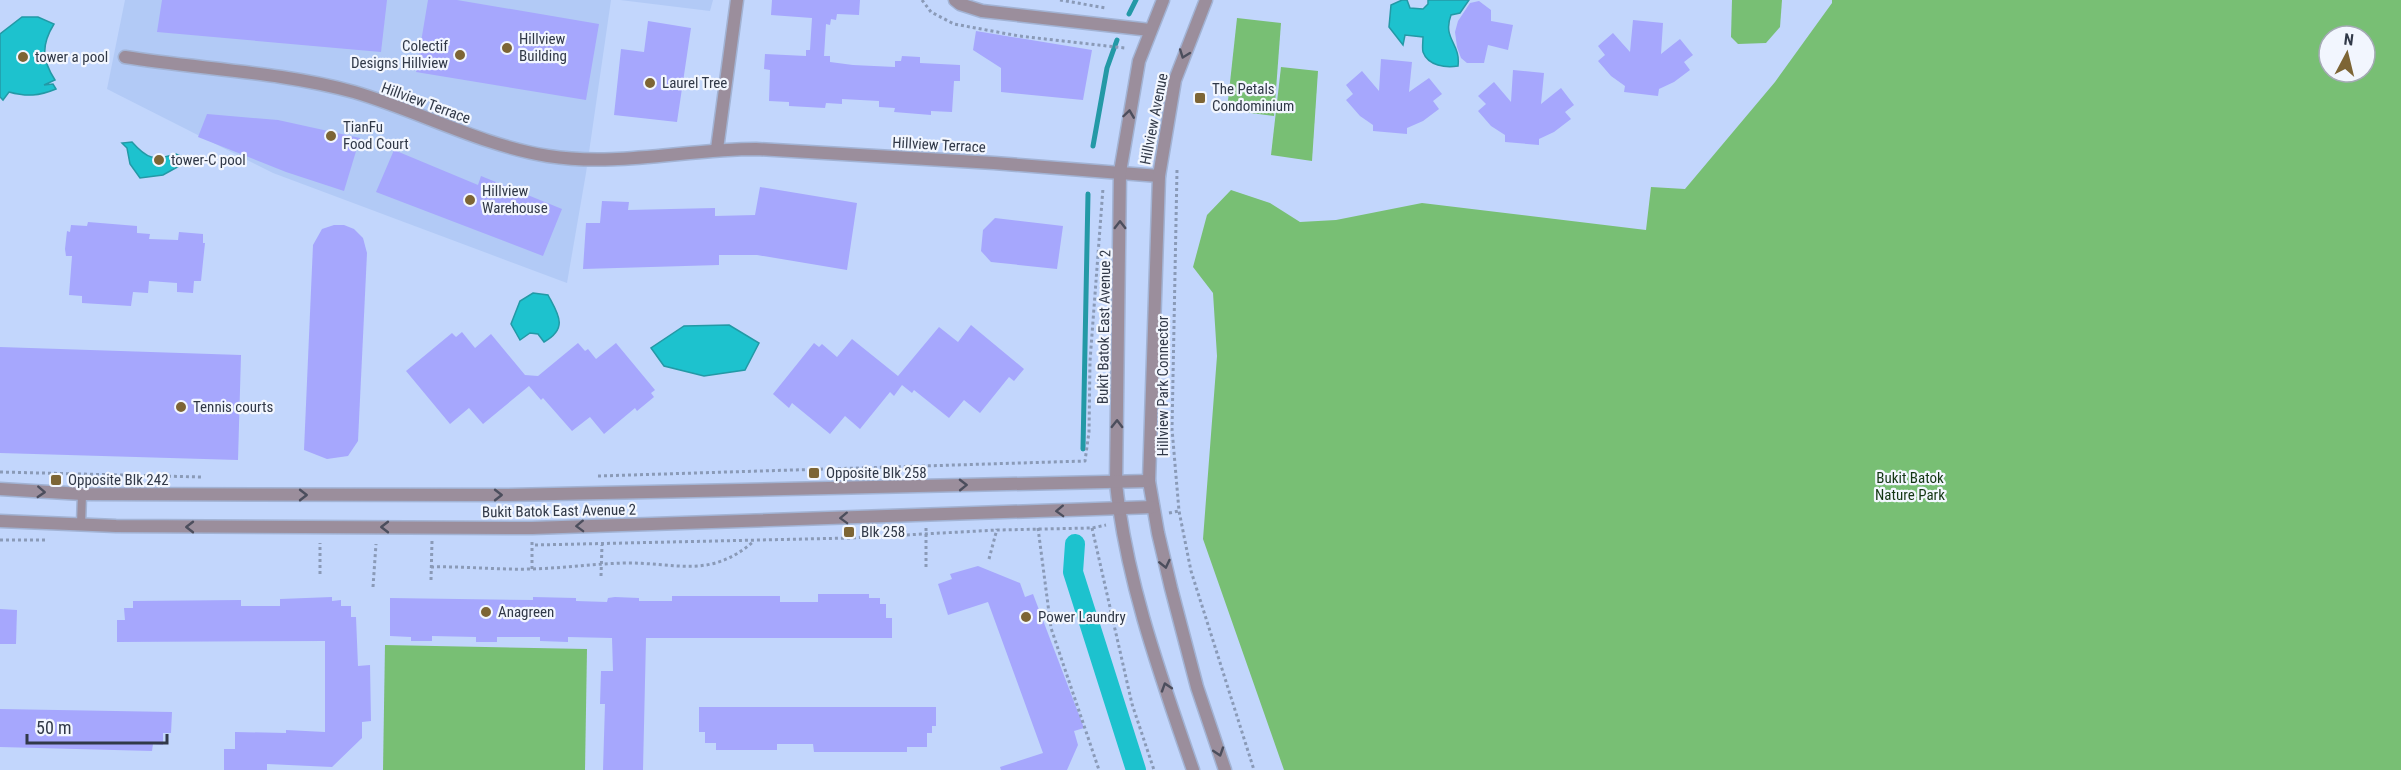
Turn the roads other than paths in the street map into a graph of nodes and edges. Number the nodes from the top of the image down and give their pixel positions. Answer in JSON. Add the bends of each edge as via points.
{"nodes":[{"id":1,"x":737,"y":0,"type":"edge"},
{"id":2,"x":956,"y":0,"type":"edge"},
{"id":3,"x":1163,"y":0,"type":"edge"},
{"id":4,"x":1206,"y":0,"type":"edge"},
{"id":5,"x":1150,"y":30,"type":"junction"},
{"id":6,"x":125,"y":57,"type":"dead end"},
{"id":7,"x":717,"y":149,"type":"junction"},
{"id":8,"x":1120,"y":172,"type":"junction"},
{"id":9,"x":1159,"y":176,"type":"junction"},
{"id":10,"x":1149,"y":481,"type":"junction"},
{"id":11,"x":1116,"y":483,"type":"junction"},
{"id":12,"x":0,"y":489,"type":"edge"},
{"id":13,"x":82,"y":494,"type":"junction"},
{"id":14,"x":1154,"y":507,"type":"junction"},
{"id":15,"x":1118,"y":509,"type":"junction"},
{"id":16,"x":0,"y":521,"type":"edge"},
{"id":17,"x":81,"y":525,"type":"junction"},
{"id":18,"x":1193,"y":770,"type":"edge"},
{"id":19,"x":1225,"y":770,"type":"edge"}],
"edges":[{"from":1,"to":7,"type":"street"},
{"from":2,"to":5,"type":"street","via":[[982,11]]},
{"from":3,"to":5,"type":"street","name":"Hillview Avenue"},
{"from":4,"to":9,"type":"street","name":"Hillview Avenue","one_way":true,"via":[[1175,80]]},
{"from":8,"to":5,"type":"street","name":"Hillview Avenue","one_way":true,"via":[[1133,89]]},
{"from":6,"to":7,"type":"street","name":"Hillview Terrace","via":[[315,82],[490,142],[548,156],[604,161]]},
{"from":7,"to":8,"type":"street","name":"Hillview Terrace"},
{"from":8,"to":9,"type":"street","name":"Hillview Terrace"},
{"from":11,"to":8,"type":"street","name":"Bukit Batok East Avenue 2","one_way":true},
{"from":9,"to":10,"type":"street"},
{"from":10,"to":11,"type":"street","name":"Bukit Batok East Avenue 2"},
{"from":10,"to":14,"type":"street"},
{"from":13,"to":11,"type":"street","name":"Bukit Batok East Avenue 2","one_way":true,"via":[[508,495]]},
{"from":11,"to":15,"type":"street","name":"Bukit Batok East Avenue 2"},
{"from":12,"to":13,"type":"street","name":"Bukit Batok East Avenue 2","one_way":true},
{"from":13,"to":17,"type":"lane"},
{"from":14,"to":15,"type":"street","name":"Bukit Batok East Avenue 2"},
{"from":14,"to":19,"type":"street","one_way":true,"via":[[1197,687]]},
{"from":15,"to":17,"type":"street","name":"Bukit Batok East Avenue 2","one_way":true,"via":[[520,528]]},
{"from":18,"to":15,"type":"street","name":"Bukit Batok East Avenue 2","one_way":true,"via":[[1136,591]]},
{"from":16,"to":17,"type":"street","name":"Bukit Batok East Avenue 2"}]}
